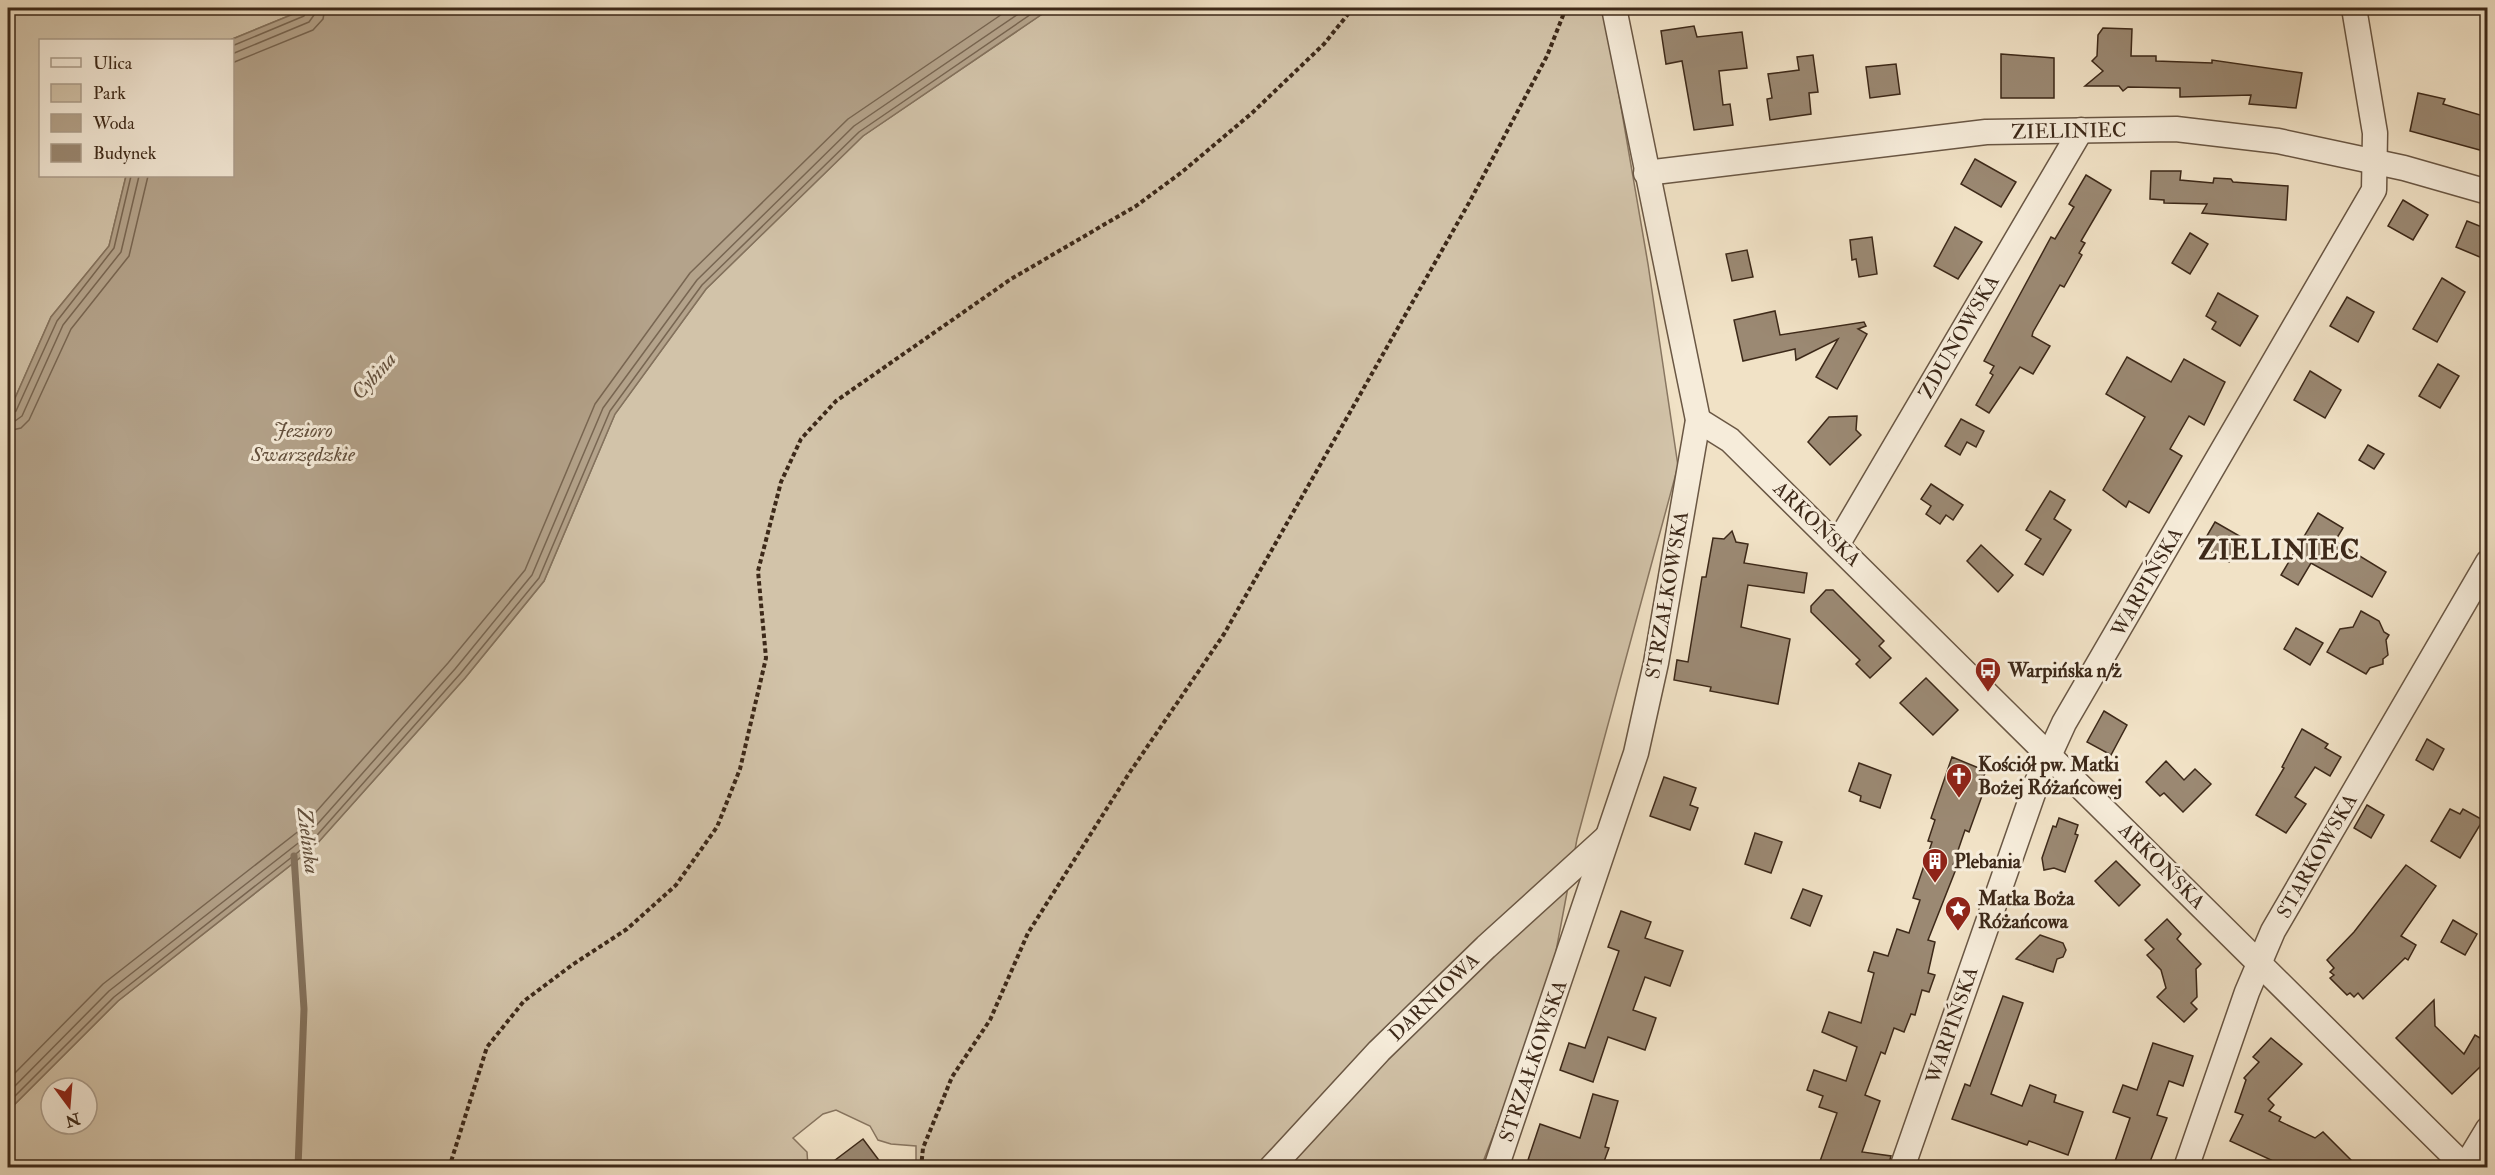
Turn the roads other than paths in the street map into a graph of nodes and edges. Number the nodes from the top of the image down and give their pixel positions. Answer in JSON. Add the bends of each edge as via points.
{"nodes":[{"id":1,"x":1614,"y":8,"type":"edge"},
{"id":2,"x":2354,"y":8,"type":"edge"},
{"id":3,"x":2080,"y":130,"type":"junction"},
{"id":4,"x":2375,"y":162,"type":"junction"},
{"id":5,"x":1646,"y":173,"type":"junction"},
{"id":6,"x":2487,"y":192,"type":"edge"},
{"id":7,"x":1698,"y":420,"type":"junction"},
{"id":8,"x":1838,"y":544,"type":"junction"},
{"id":9,"x":2487,"y":562,"type":"edge"},
{"id":10,"x":2050,"y":754,"type":"junction"},
{"id":11,"x":1608,"y":837,"type":"junction"},
{"id":12,"x":2260,"y":963,"type":"junction"},
{"id":13,"x":2487,"y":1129,"type":"edge"},
{"id":14,"x":1271,"y":1167,"type":"edge"},
{"id":15,"x":1496,"y":1167,"type":"edge"},
{"id":16,"x":1902,"y":1167,"type":"edge"},
{"id":17,"x":2186,"y":1167,"type":"edge"},
{"id":18,"x":2466,"y":1167,"type":"edge"}],
"edges":[{"from":1,"to":5,"type":"street","name":"STRZAŁKOWSKA"},
{"from":2,"to":4,"type":"street","name":"WARPIŃSKA","via":[[2375,133]]},
{"from":3,"to":4,"type":"street","name":"ZIELINIEC","via":[[2208,131]]},
{"from":3,"to":5,"type":"street","name":"ZIELINIEC","via":[[1986,132]]},
{"from":3,"to":8,"type":"street","name":"ZDUNOWSKA"},
{"from":4,"to":6,"type":"street","name":"ZIELINIEC"},
{"from":4,"to":10,"type":"street","name":"WARPIŃSKA","via":[[2374,190],[2064,723]]},
{"from":5,"to":7,"type":"street","name":"STRZAŁKOWSKA"},
{"from":7,"to":8,"type":"street","name":"ARKOŃSKA","via":[[1730,440]]},
{"from":7,"to":11,"type":"street","name":"STRZAŁKOWSKA","via":[[1656,663],[1636,753]]},
{"from":8,"to":10,"type":"street","name":"ARKOŃSKA"},
{"from":9,"to":12,"type":"street","name":"STARKOWSKA","via":[[2273,931]]},
{"from":10,"to":12,"type":"street","name":"ARKOŃSKA"},
{"from":10,"to":16,"type":"street","name":"WARPIŃSKA"},
{"from":11,"to":14,"type":"street","name":"DARNIOWA","via":[[1379,1051]]},
{"from":11,"to":15,"type":"street","name":"STRZAŁKOWSKA"},
{"from":12,"to":17,"type":"street","name":"STARKOWSKA"},
{"from":12,"to":18,"type":"street","name":"ARKOŃSKA"},
{"from":13,"to":18,"type":"street"}]}
